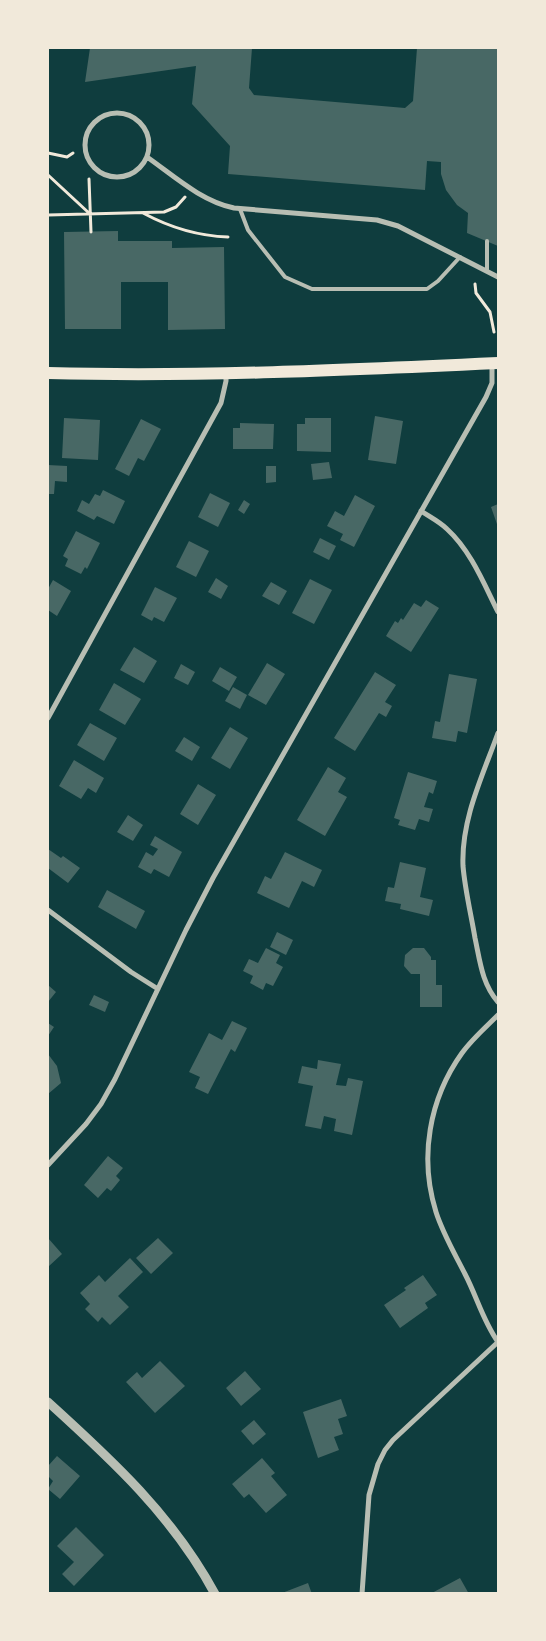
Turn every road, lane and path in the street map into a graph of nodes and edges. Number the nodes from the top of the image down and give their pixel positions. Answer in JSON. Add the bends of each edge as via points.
{"nodes":[{"id":1,"x":48,"y":153,"type":"edge"},
{"id":2,"x":74,"y":153,"type":"dead end"},
{"id":3,"x":146,"y":157,"type":"junction"},
{"id":4,"x":48,"y":175,"type":"edge"},
{"id":5,"x":89,"y":179,"type":"dead end"},
{"id":6,"x":186,"y":196,"type":"dead end"},
{"id":7,"x":240,"y":208,"type":"junction"},
{"id":8,"x":143,"y":212,"type":"junction"},
{"id":9,"x":91,"y":214,"type":"junction"},
{"id":10,"x":48,"y":215,"type":"edge"},
{"id":11,"x":91,"y":232,"type":"dead end"},
{"id":12,"x":228,"y":237,"type":"dead end"},
{"id":13,"x":487,"y":241,"type":"dead end"},
{"id":14,"x":460,"y":257,"type":"junction"},
{"id":15,"x":487,"y":271,"type":"junction"},
{"id":16,"x":498,"y":277,"type":"edge"},
{"id":17,"x":475,"y":284,"type":"dead end"},
{"id":18,"x":494,"y":332,"type":"dead end"},
{"id":19,"x":495,"y":363,"type":"edge"},
{"id":20,"x":48,"y":373,"type":"edge"},
{"id":21,"x":226,"y":373,"type":"junction"},
{"id":22,"x":421,"y":511,"type":"junction"},
{"id":23,"x":498,"y":612,"type":"edge"},
{"id":24,"x":48,"y":718,"type":"edge"},
{"id":25,"x":498,"y":733,"type":"edge"},
{"id":26,"x":48,"y":910,"type":"edge"},
{"id":27,"x":158,"y":989,"type":"junction"},
{"id":28,"x":498,"y":1002,"type":"edge"},
{"id":29,"x":498,"y":1015,"type":"edge"},
{"id":30,"x":48,"y":1165,"type":"edge"},
{"id":31,"x":498,"y":1342,"type":"edge"},
{"id":32,"x":48,"y":1402,"type":"edge"},
{"id":33,"x":215,"y":1594,"type":"edge"},
{"id":34,"x":362,"y":1594,"type":"edge"}],
"edges":[{"from":1,"to":2,"type":"path","via":[[67,157]]},
{"from":3,"to":3,"type":"street","via":[[148,136],[143,126],[126,114],[116,113],[96,120],[86,137],[87,158],[93,167],[112,177],[133,173]]},
{"from":3,"to":7,"type":"street","via":[[208,199],[220,205]]},
{"from":4,"to":9,"type":"path"},
{"from":5,"to":9,"type":"path"},
{"from":6,"to":8,"type":"path","via":[[170,210]]},
{"from":7,"to":14,"type":"street","via":[[377,220],[398,226]]},
{"from":7,"to":14,"type":"lane","via":[[248,230],[285,277],[312,289],[427,289]]},
{"from":8,"to":9,"type":"path"},
{"from":8,"to":12,"type":"path","via":[[193,233]]},
{"from":9,"to":10,"type":"path"},
{"from":9,"to":11,"type":"path"},
{"from":13,"to":15,"type":"lane"},
{"from":14,"to":15,"type":"street"},
{"from":15,"to":16,"type":"street"},
{"from":17,"to":18,"type":"path","via":[[476,293],[490,312]]},
{"from":19,"to":21,"type":"main road"},
{"from":19,"to":22,"type":"street","via":[[486,397]]},
{"from":20,"to":21,"type":"main road"},
{"from":21,"to":24,"type":"street","via":[[221,403]]},
{"from":22,"to":23,"type":"street","via":[[446,527],[456,538]]},
{"from":22,"to":27,"type":"street","via":[[213,878]]},
{"from":25,"to":28,"type":"street","via":[[467,824],[463,864],[481,970]]},
{"from":26,"to":27,"type":"street"},
{"from":27,"to":30,"type":"street","via":[[101,1104]]},
{"from":29,"to":31,"type":"street","via":[[463,1052],[444,1084],[430,1122],[428,1158],[436,1213],[486,1323]]},
{"from":31,"to":34,"type":"street","via":[[385,1450],[372,1479],[369,1495]]},
{"from":32,"to":33,"type":"street","via":[[138,1488],[192,1554]]}]}
